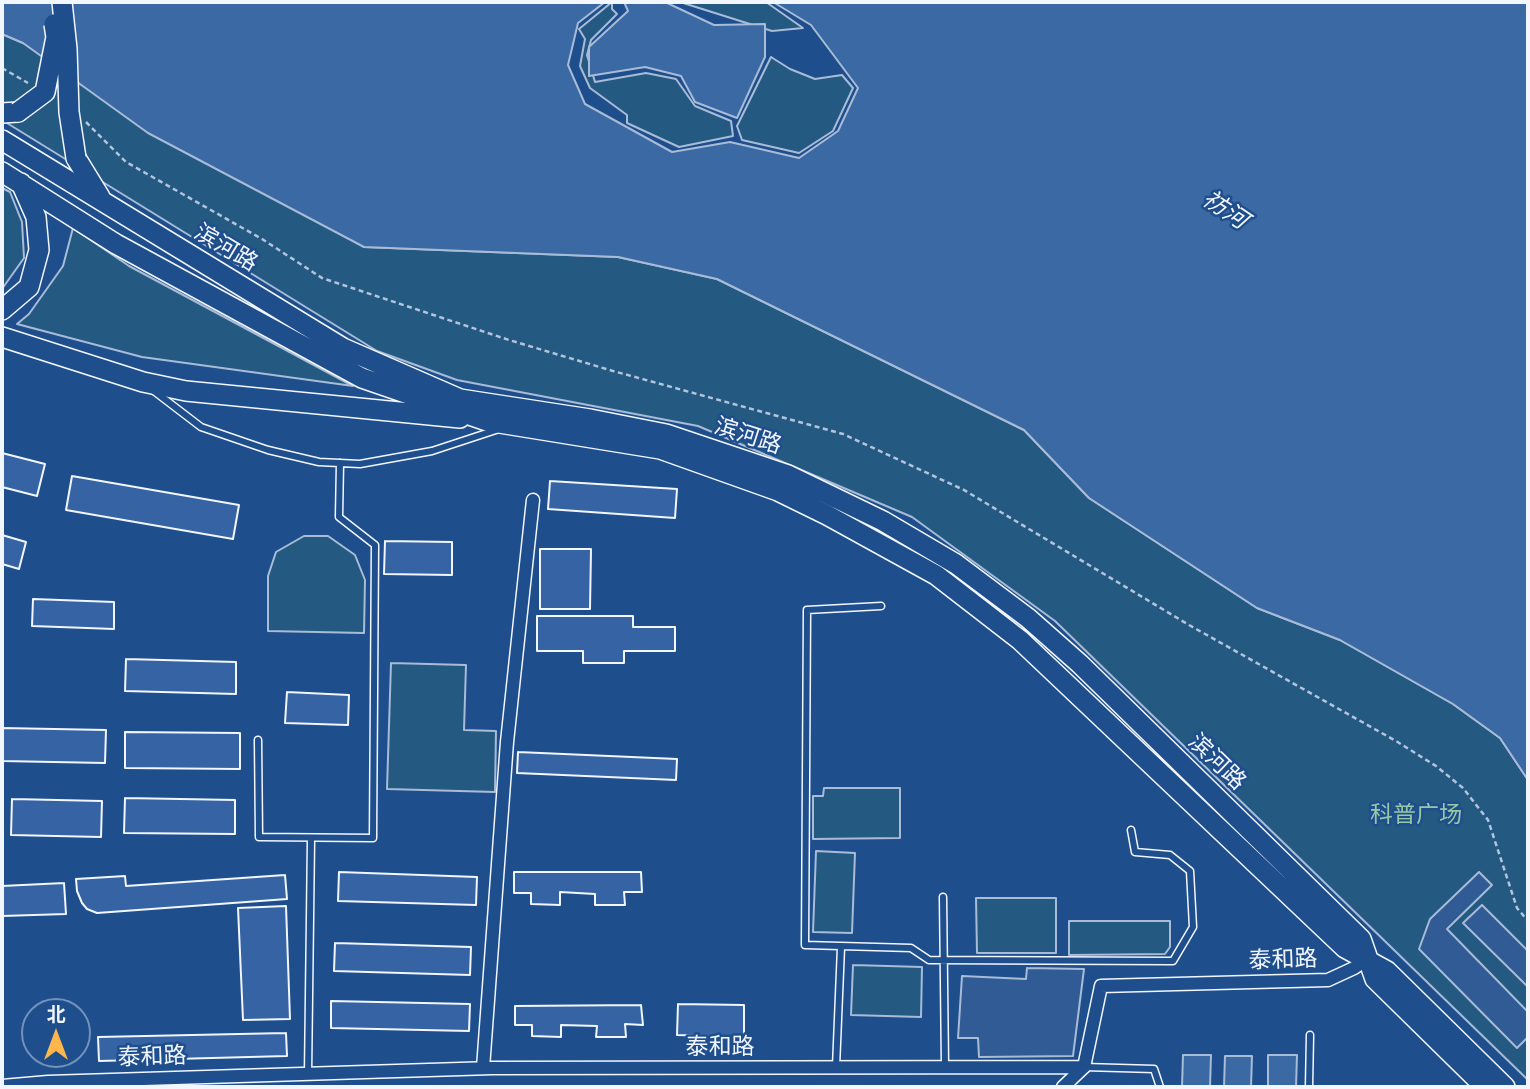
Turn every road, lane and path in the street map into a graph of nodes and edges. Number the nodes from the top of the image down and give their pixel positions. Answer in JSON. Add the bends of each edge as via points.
{"nodes":[{"id":1,"x":52,"y":2,"type":"edge"},
{"id":2,"x":62,"y":2,"type":"edge"},
{"id":3,"x":10,"y":112,"type":"edge"},
{"id":4,"x":2,"y":140,"type":"edge"},
{"id":5,"x":126,"y":162,"type":"dead end"},
{"id":6,"x":2,"y":172,"type":"edge"},
{"id":7,"x":20,"y":183,"type":"junction"},
{"id":8,"x":103,"y":201,"type":"junction"},
{"id":9,"x":2,"y":310,"type":"edge"},
{"id":10,"x":2,"y":337,"type":"edge"},
{"id":11,"x":143,"y":382,"type":"junction"},
{"id":12,"x":487,"y":421,"type":"junction"},
{"id":13,"x":507,"y":424,"type":"junction"},
{"id":14,"x":340,"y":463,"type":"junction"},
{"id":15,"x":533,"y":500,"type":"dead end"},
{"id":16,"x":881,"y":606,"type":"dead end"},
{"id":17,"x":258,"y":740,"type":"dead end"},
{"id":18,"x":1131,"y":830,"type":"dead end"},
{"id":19,"x":311,"y":839,"type":"junction"},
{"id":20,"x":943,"y":897,"type":"dead end"},
{"id":21,"x":1528,"y":921,"type":"edge"},
{"id":22,"x":841,"y":947,"type":"junction"},
{"id":23,"x":1367,"y":959,"type":"junction"},
{"id":24,"x":943,"y":960,"type":"junction"},
{"id":25,"x":1310,"y":1035,"type":"dead end"},
{"id":26,"x":836,"y":1067,"type":"junction"},
{"id":27,"x":945,"y":1067,"type":"junction"},
{"id":28,"x":1084,"y":1067,"type":"junction"},
{"id":29,"x":484,"y":1068,"type":"junction"},
{"id":30,"x":308,"y":1074,"type":"junction"},
{"id":31,"x":2,"y":1086,"type":"edge"},
{"id":32,"x":1063,"y":1087,"type":"edge"},
{"id":33,"x":1160,"y":1087,"type":"edge"},
{"id":34,"x":1309,"y":1087,"type":"edge"},
{"id":35,"x":1485,"y":1087,"type":"edge"},
{"id":36,"x":1504,"y":1087,"type":"edge"}],
"edges":[{"from":1,"to":3,"type":"main road","bridge":true,"via":[[56,37],[46,92]]},
{"from":2,"to":8,"type":"main road","bridge":true,"via":[[76,158]]},
{"from":4,"to":8,"type":"main road","name":"滨河路"},
{"from":5,"to":21,"type":"path","via":[[322,278],[509,340],[843,434],[964,490],[1436,766],[1463,788],[1488,820],[1517,908]]},
{"from":6,"to":7,"type":"main road","name":"滨河路"},
{"from":7,"to":9,"type":"main road","via":[[36,217],[39,250],[29,286]]},
{"from":7,"to":12,"type":"main road","name":"滨河路","via":[[116,244],[334,365]]},
{"from":8,"to":23,"type":"main road","name":"滨河路","via":[[343,348],[460,399],[678,438],[788,475],[883,521],[956,564],[1080,664],[1361,939]]},
{"from":10,"to":11,"type":"main road"},
{"from":11,"to":12,"type":"main road","via":[[186,391]]},
{"from":11,"to":14,"type":"lane","via":[[201,426],[268,450]]},
{"from":12,"to":13,"type":"main road","name":"滨河路"},
{"from":13,"to":14,"type":"lane","via":[[432,451],[360,464]]},
{"from":13,"to":23,"type":"main road","name":"滨河路","via":[[660,449],[778,491],[936,575],[1020,640],[1345,948]]},
{"from":14,"to":19,"type":"lane","via":[[339,517],[375,545],[373,838]]},
{"from":15,"to":29,"type":"street","via":[[507,742]]},
{"from":16,"to":22,"type":"lane","via":[[807,610],[804,945]]},
{"from":17,"to":19,"type":"lane","via":[[259,837]]},
{"from":18,"to":24,"type":"lane","via":[[1135,852],[1170,855],[1190,871],[1193,927],[1173,961]]},
{"from":19,"to":30,"type":"lane"},
{"from":20,"to":24,"type":"lane"},
{"from":22,"to":24,"type":"lane","via":[[911,948],[929,960]]},
{"from":22,"to":26,"type":"lane"},
{"from":23,"to":28,"type":"street","name":"泰和路","via":[[1328,980],[1101,986]]},
{"from":23,"to":35,"type":"main road","name":"滨河路","via":[[1375,979]]},
{"from":23,"to":36,"type":"main road","name":"滨河路","via":[[1387,971]]},
{"from":24,"to":27,"type":"lane"},
{"from":25,"to":34,"type":"lane"},
{"from":26,"to":27,"type":"street","name":"泰和路"},
{"from":26,"to":29,"type":"street","name":"泰和路"},
{"from":27,"to":28,"type":"street","name":"泰和路"},
{"from":28,"to":32,"type":"street"},
{"from":28,"to":33,"type":"lane","via":[[1154,1069]]},
{"from":29,"to":30,"type":"street","name":"泰和路"},
{"from":30,"to":31,"type":"street","name":"泰和路"}]}
